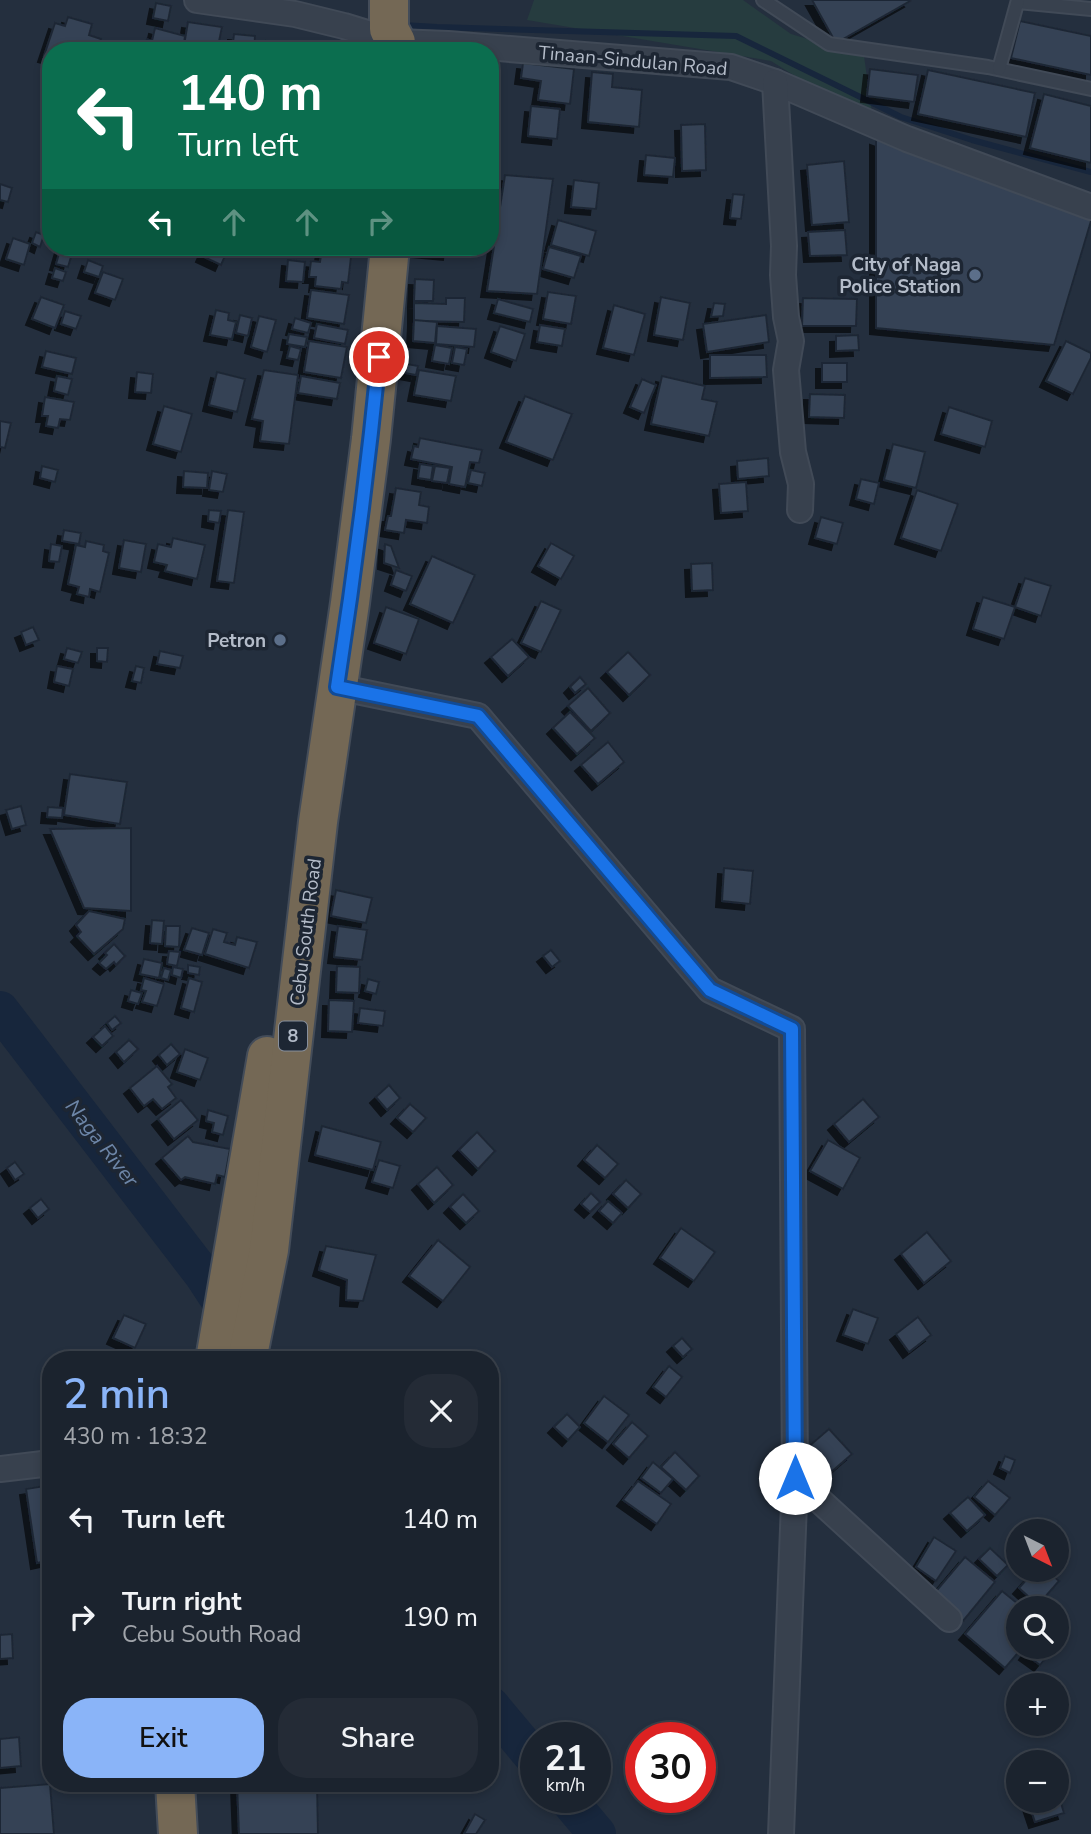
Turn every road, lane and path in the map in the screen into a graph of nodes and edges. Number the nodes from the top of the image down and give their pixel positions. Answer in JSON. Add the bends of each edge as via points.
{"nodes":[{"id":1,"x":197,"y":0,"type":"edge"},
{"id":2,"x":763,"y":0,"type":"edge"},
{"id":3,"x":1018,"y":1,"type":"edge"},
{"id":4,"x":1089,"y":6,"type":"edge"},
{"id":5,"x":398,"y":20,"type":"edge"},
{"id":6,"x":444,"y":42,"type":"edge"},
{"id":7,"x":499,"y":48,"type":"edge"},
{"id":8,"x":999,"y":69,"type":"junction"},
{"id":9,"x":775,"y":82,"type":"junction"},
{"id":10,"x":1091,"y":89,"type":"edge"},
{"id":11,"x":1091,"y":207,"type":"edge"},
{"id":12,"x":389,"y":256,"type":"edge"},
{"id":13,"x":800,"y":510,"type":"dead end"},
{"id":14,"x":337,"y":687,"type":"junction"},
{"id":15,"x":252,"y":1246,"type":"junction"},
{"id":16,"x":218,"y":1351,"type":"edge"},
{"id":17,"x":247,"y":1351,"type":"edge"},
{"id":18,"x":42,"y":1464,"type":"edge"},
{"id":19,"x":0,"y":1469,"type":"edge"},
{"id":20,"x":795,"y":1478,"type":"junction"},
{"id":21,"x":949,"y":1619,"type":"dead end"},
{"id":22,"x":159,"y":1792,"type":"edge"},
{"id":23,"x":176,"y":1792,"type":"edge"},
{"id":24,"x":197,"y":1792,"type":"edge"},
{"id":25,"x":160,"y":1834,"type":"edge"},
{"id":26,"x":178,"y":1834,"type":"edge"},
{"id":27,"x":196,"y":1834,"type":"edge"},
{"id":28,"x":781,"y":1834,"type":"edge"}],
"edges":[{"from":1,"to":5,"type":"street","name":"Tinaan-Sindulan Road","via":[[344,26]]},
{"from":2,"to":8,"type":"lane","via":[[829,44]]},
{"from":3,"to":4,"type":"lane"},
{"from":3,"to":8,"type":"lane"},
{"from":5,"to":6,"type":"street","name":"Tinaan-Sindulan Road"},
{"from":7,"to":9,"type":"street","name":"Tinaan-Sindulan Road","via":[[731,67]]},
{"from":8,"to":10,"type":"lane"},
{"from":9,"to":11,"type":"street","name":"Tinaan-Sindulan Road","via":[[907,139]]},
{"from":9,"to":13,"type":"street","via":[[783,275],[791,341],[787,392],[801,484]]},
{"from":12,"to":14,"type":"highway","name":"Cebu South Road","number":"8","via":[[371,439]]},
{"from":14,"to":15,"type":"highway","name":"Cebu South Road","number":"8","via":[[318,822],[274,1014]]},
{"from":14,"to":20,"type":"street","via":[[478,716],[710,990],[792,1029]]},
{"from":15,"to":16,"type":"highway","number":"8"},
{"from":15,"to":17,"type":"highway","number":"8"},
{"from":18,"to":19,"type":"street"},
{"from":20,"to":21,"type":"street"},
{"from":20,"to":28,"type":"street"},
{"from":22,"to":25,"type":"street"},
{"from":23,"to":26,"type":"highway"},
{"from":24,"to":27,"type":"highway"}]}
